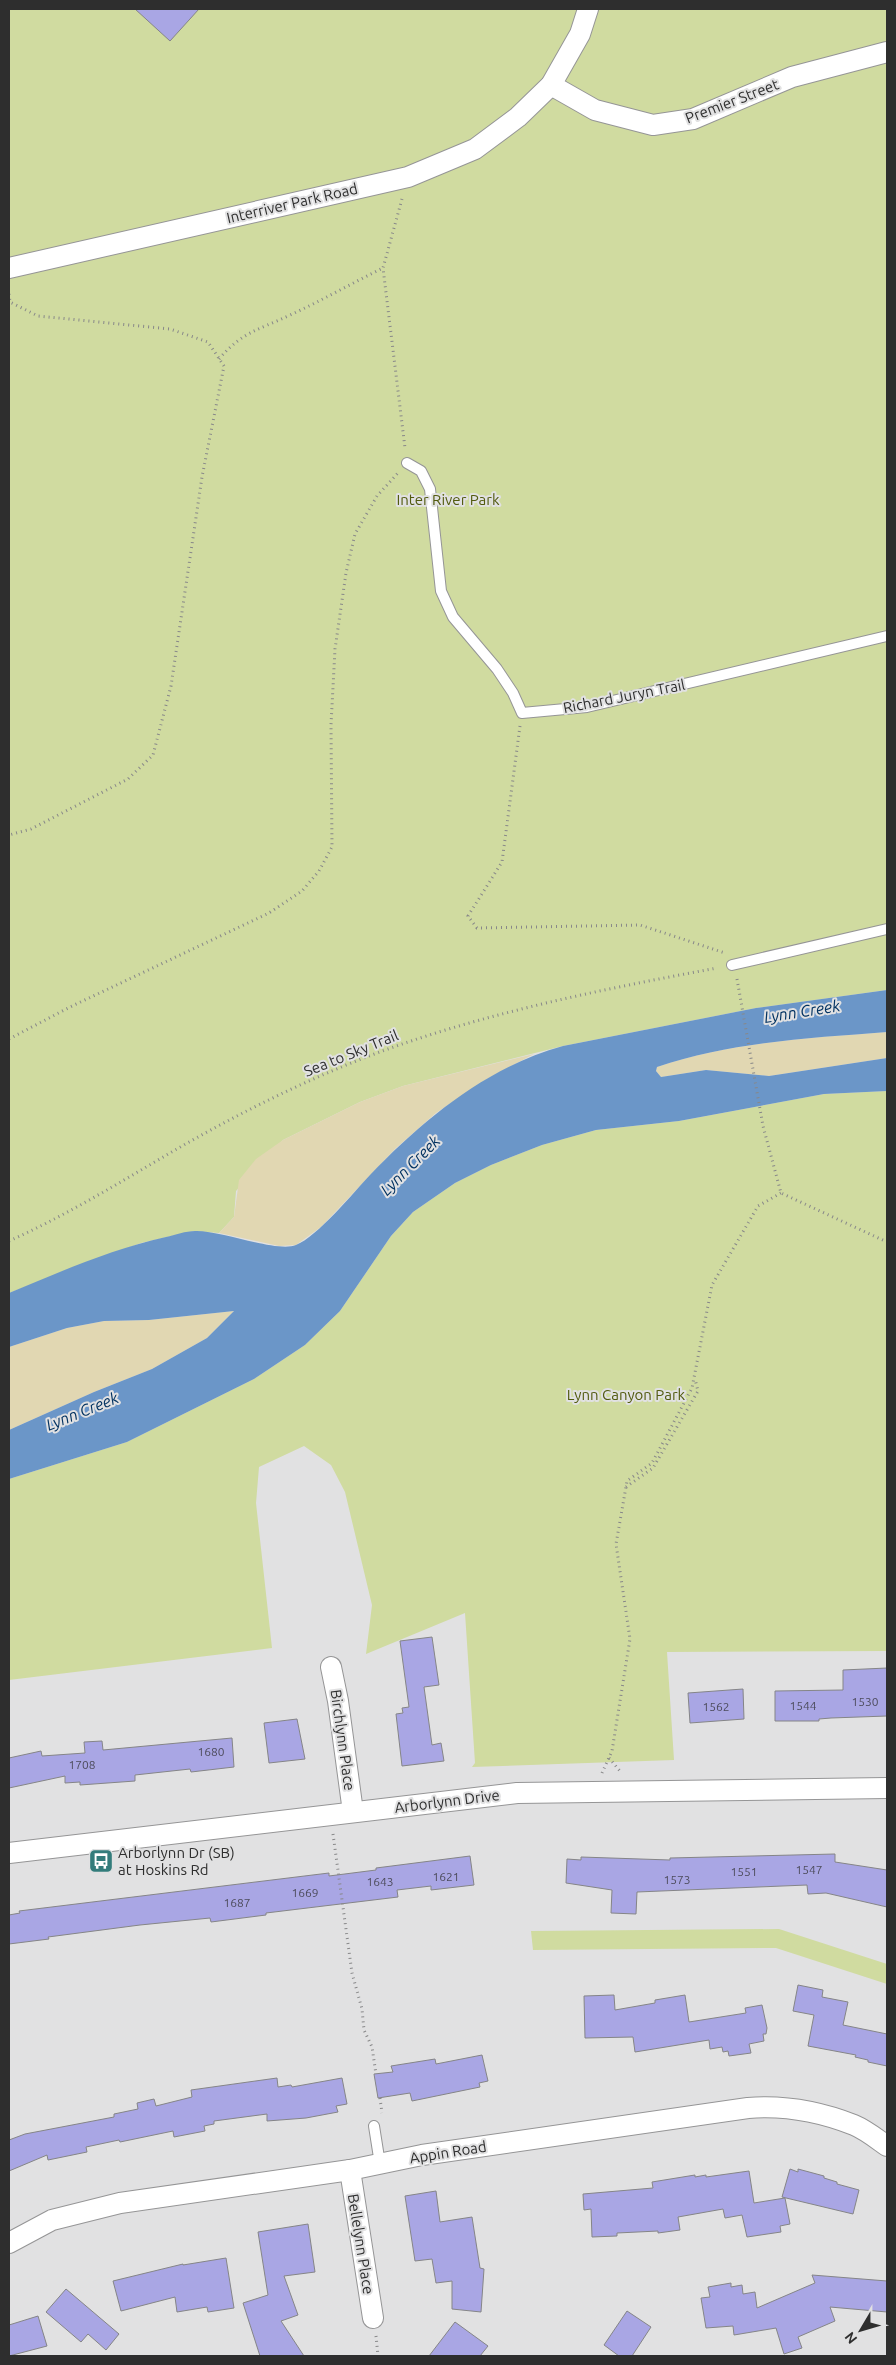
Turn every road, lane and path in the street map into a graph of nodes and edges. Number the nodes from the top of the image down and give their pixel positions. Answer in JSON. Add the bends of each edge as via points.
{"nodes":[{"id":1,"x":588,"y":9,"type":"edge"},
{"id":2,"x":887,"y":52,"type":"edge"},
{"id":3,"x":551,"y":85,"type":"junction"},
{"id":4,"x":408,"y":177,"type":"junction"},
{"id":5,"x":9,"y":268,"type":"edge"},
{"id":6,"x":382,"y":268,"type":"junction"},
{"id":7,"x":9,"y":294,"type":"edge"},
{"id":8,"x":219,"y":359,"type":"junction"},
{"id":9,"x":407,"y":463,"type":"junction"},
{"id":10,"x":887,"y":636,"type":"edge"},
{"id":11,"x":522,"y":713,"type":"junction"},
{"id":12,"x":9,"y":835,"type":"edge"},
{"id":13,"x":887,"y":928,"type":"edge"},
{"id":14,"x":732,"y":965,"type":"junction"},
{"id":15,"x":740,"y":987,"type":"dead end"},
{"id":16,"x":9,"y":1039,"type":"edge"},
{"id":17,"x":781,"y":1193,"type":"junction"},
{"id":18,"x":9,"y":1241,"type":"edge"},
{"id":19,"x":887,"y":1242,"type":"edge"},
{"id":20,"x":331,"y":1667,"type":"dead end"},
{"id":21,"x":609,"y":1758,"type":"junction"},
{"id":22,"x":622,"y":1774,"type":"dead end"},
{"id":23,"x":887,"y":1788,"type":"edge"},
{"id":24,"x":593,"y":1791,"type":"junction"},
{"id":25,"x":353,"y":1812,"type":"junction"},
{"id":26,"x":330,"y":1815,"type":"junction"},
{"id":27,"x":9,"y":1853,"type":"edge"},
{"id":28,"x":376,"y":2074,"type":"dead end"},
{"id":29,"x":374,"y":2126,"type":"dead end"},
{"id":30,"x":887,"y":2146,"type":"edge"},
{"id":31,"x":380,"y":2164,"type":"junction"},
{"id":32,"x":350,"y":2170,"type":"junction"},
{"id":33,"x":9,"y":2243,"type":"edge"},
{"id":34,"x":374,"y":2318,"type":"dead end"}],
"edges":[{"from":1,"to":3,"type":"street","name":"Interriver Park Road","via":[[580,34]]},
{"from":2,"to":3,"type":"street","name":"Premier Street","via":[[792,77],[693,119],[653,125],[595,110]]},
{"from":3,"to":4,"type":"street","name":"Interriver Park Road","via":[[518,117],[475,149]]},
{"from":4,"to":5,"type":"street","name":"Interriver Park Road"},
{"from":4,"to":6,"type":"path"},
{"from":6,"to":8,"type":"path","via":[[289,316],[254,330],[233,342]]},
{"from":6,"to":9,"type":"path"},
{"from":7,"to":8,"type":"path","via":[[10,302],[38,316],[170,329],[208,342]]},
{"from":8,"to":12,"type":"path","via":[[224,366],[202,477],[171,686],[153,755],[128,779],[31,829]]},
{"from":9,"to":11,"type":"lane","via":[[421,471],[430,489],[441,591],[453,617],[497,669],[513,692]]},
{"from":9,"to":16,"type":"path","via":[[377,496],[356,534],[346,573],[335,649],[331,725],[332,847],[320,872],[302,891],[269,913]]},
{"from":10,"to":11,"type":"lane","name":"Richard Juryn Trail","via":[[588,707]]},
{"from":11,"to":14,"type":"path","via":[[502,862],[468,916],[478,928],[640,925],[724,952]]},
{"from":13,"to":14,"type":"lane"},
{"from":14,"to":18,"type":"path","name":"Sea to Sky Trail","via":[[591,992],[411,1040],[317,1077],[171,1152],[73,1210]]},
{"from":15,"to":17,"type":"path","via":[[763,1126]]},
{"from":17,"to":19,"type":"path"},
{"from":17,"to":21,"type":"path","via":[[758,1206],[712,1285],[692,1388],[652,1463],[627,1481],[616,1544],[630,1639]]},
{"from":20,"to":25,"type":"street","name":"Birchlynn Place"},
{"from":21,"to":22,"type":"path"},
{"from":21,"to":24,"type":"path"},
{"from":23,"to":24,"type":"street","name":"Arborlynn Drive"},
{"from":24,"to":25,"type":"street","name":"Arborlynn Drive","via":[[517,1793]]},
{"from":25,"to":26,"type":"street","name":"Arborlynn Drive"},
{"from":26,"to":27,"type":"street","name":"Arborlynn Drive"},
{"from":26,"to":28,"type":"path","via":[[352,1973]]},
{"from":29,"to":31,"type":"lane"},
{"from":30,"to":31,"type":"street","name":"Appin Road","via":[[856,2126],[819,2114],[773,2106],[496,2144]]},
{"from":31,"to":32,"type":"street","name":"Appin Road"},
{"from":32,"to":33,"type":"street","name":"Appin Road","via":[[120,2203],[52,2220]]},
{"from":32,"to":34,"type":"street","name":"Bellelynn Place"}]}
